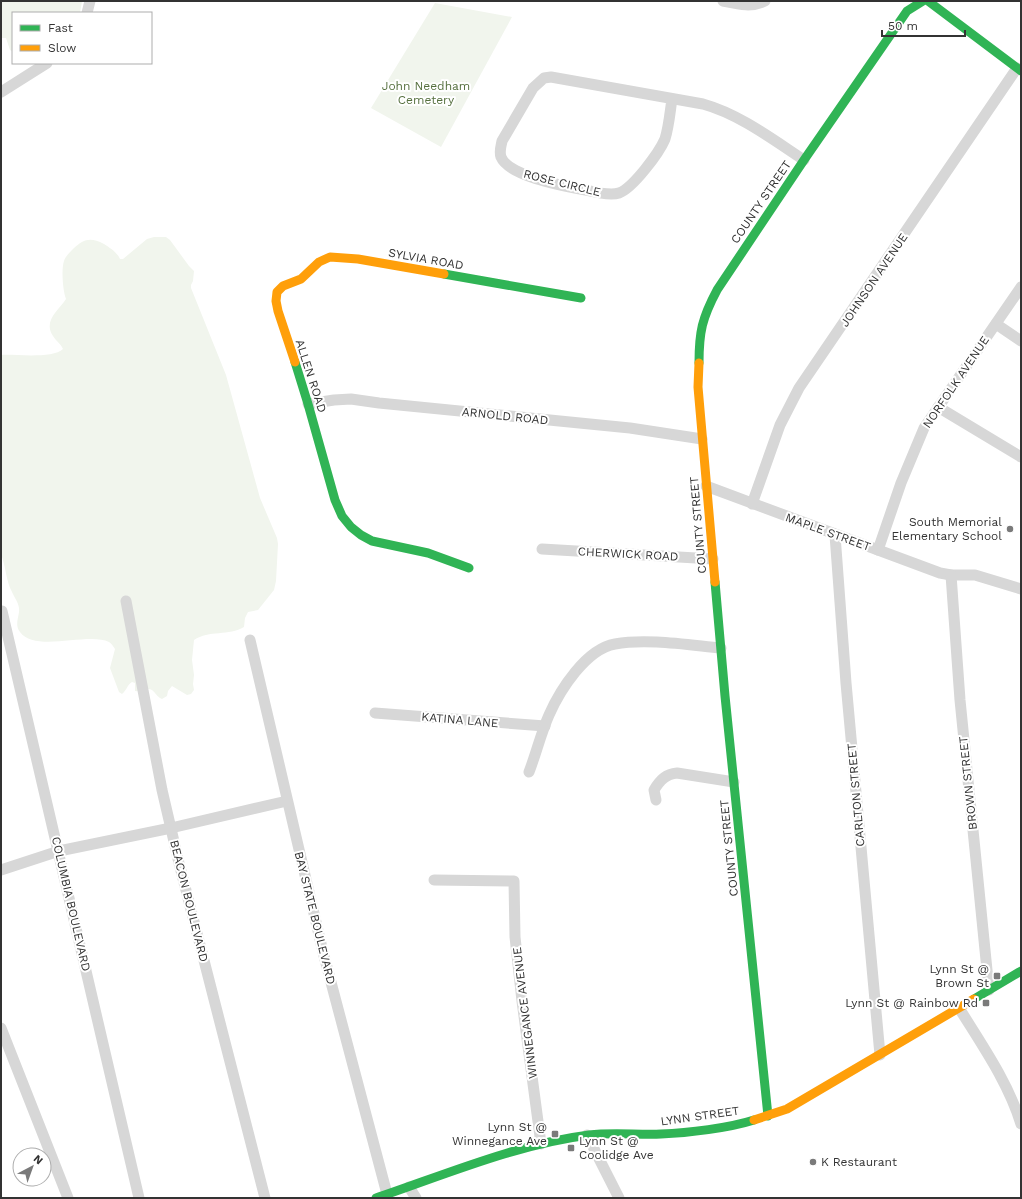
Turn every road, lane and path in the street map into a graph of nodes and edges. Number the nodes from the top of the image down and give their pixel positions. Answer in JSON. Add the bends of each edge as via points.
{"nodes":[{"id":1,"x":90,"y":1,"type":"edge"},
{"id":2,"x":723,"y":1,"type":"edge"},
{"id":3,"x":765,"y":1,"type":"edge"},
{"id":4,"x":923,"y":1,"type":"edge"},
{"id":5,"x":928,"y":1,"type":"edge"},
{"id":6,"x":87,"y":12,"type":"edge"},
{"id":7,"x":44,"y":64,"type":"edge"},
{"id":8,"x":1019,"y":70,"type":"edge"},
{"id":9,"x":1,"y":92,"type":"edge"},
{"id":10,"x":672,"y":99,"type":"junction"},
{"id":11,"x":804,"y":160,"type":"junction"},
{"id":12,"x":1021,"y":287,"type":"edge"},
{"id":13,"x":277,"y":293,"type":"joint"},
{"id":14,"x":581,"y":298,"type":"dead end"},
{"id":15,"x":996,"y":324,"type":"junction"},
{"id":16,"x":1021,"y":341,"type":"edge"},
{"id":17,"x":308,"y":404,"type":"junction"},
{"id":18,"x":938,"y":407,"type":"junction"},
{"id":19,"x":702,"y":439,"type":"junction"},
{"id":20,"x":1021,"y":457,"type":"edge"},
{"id":21,"x":706,"y":486,"type":"junction"},
{"id":22,"x":752,"y":504,"type":"junction"},
{"id":23,"x":835,"y":535,"type":"junction"},
{"id":24,"x":542,"y":549,"type":"dead end"},
{"id":25,"x":878,"y":550,"type":"junction"},
{"id":26,"x":713,"y":560,"type":"junction"},
{"id":27,"x":469,"y":568,"type":"dead end"},
{"id":28,"x":951,"y":575,"type":"junction"},
{"id":29,"x":1021,"y":589,"type":"edge"},
{"id":30,"x":126,"y":601,"type":"dead end"},
{"id":31,"x":2,"y":610,"type":"dead end"},
{"id":32,"x":250,"y":640,"type":"dead end"},
{"id":33,"x":721,"y":648,"type":"junction"},
{"id":34,"x":376,"y":713,"type":"dead end"},
{"id":35,"x":545,"y":726,"type":"junction"},
{"id":36,"x":529,"y":772,"type":"dead end"},
{"id":37,"x":734,"y":782,"type":"junction"},
{"id":38,"x":656,"y":800,"type":"dead end"},
{"id":39,"x":287,"y":801,"type":"junction"},
{"id":40,"x":171,"y":828,"type":"junction"},
{"id":41,"x":59,"y":851,"type":"junction"},
{"id":42,"x":1,"y":870,"type":"edge"},
{"id":43,"x":434,"y":880,"type":"dead end"},
{"id":44,"x":1021,"y":971,"type":"edge"},
{"id":45,"x":989,"y":990,"type":"junction"},
{"id":46,"x":959,"y":1008,"type":"junction"},
{"id":47,"x":1,"y":1028,"type":"edge"},
{"id":48,"x":880,"y":1055,"type":"junction"},
{"id":49,"x":768,"y":1116,"type":"junction"},
{"id":50,"x":1021,"y":1124,"type":"edge"},
{"id":51,"x":587,"y":1135,"type":"junction"},
{"id":52,"x":541,"y":1144,"type":"junction"},
{"id":53,"x":408,"y":1187,"type":"junction"},
{"id":54,"x":387,"y":1194,"type":"junction"},
{"id":55,"x":68,"y":1198,"type":"edge"},
{"id":56,"x":139,"y":1198,"type":"edge"},
{"id":57,"x":265,"y":1198,"type":"edge"},
{"id":58,"x":376,"y":1198,"type":"edge"},
{"id":59,"x":416,"y":1198,"type":"edge"},
{"id":60,"x":619,"y":1198,"type":"edge"}],
"edges":[{"from":1,"to":6,"type":"street"},
{"from":2,"to":3,"type":"street","via":[[750,5]]},
{"from":4,"to":11,"type":"main road","name":"COUNTY STREET","via":[[906,11]]},
{"from":5,"to":8,"type":"main road"},
{"from":7,"to":9,"type":"street"},
{"from":8,"to":22,"type":"street","name":"JOHNSON AVENUE","via":[[799,388],[780,425]]},
{"from":10,"to":10,"type":"street","name":"ROSE CIRCLE","via":[[665,139],[651,163],[624,191],[600,193],[531,177],[513,169],[501,157],[502,142],[533,88],[544,78],[562,78]]},
{"from":10,"to":11,"type":"street","name":"ROSE CIRCLE","via":[[703,104],[732,115]]},
{"from":11,"to":19,"type":"main road","name":"COUNTY STREET","via":[[707,309],[701,328],[698,368]]},
{"from":12,"to":15,"type":"street","name":"NORFOLK AVENUE"},
{"from":13,"to":14,"type":"main road","name":"SYLVIA ROAD","via":[[283,286],[301,279],[320,262],[330,257],[358,259]]},
{"from":13,"to":17,"type":"main road","name":"ALLEN ROAD","via":[[278,311]]},
{"from":15,"to":16,"type":"street"},
{"from":15,"to":18,"type":"street","name":"NORFOLK AVENUE"},
{"from":17,"to":19,"type":"street","name":"ARNOLD ROAD","via":[[350,399],[630,428]]},
{"from":17,"to":27,"type":"main road","name":"ALLEN ROAD","via":[[339,512],[352,530],[380,543],[428,553]]},
{"from":18,"to":20,"type":"street"},
{"from":18,"to":25,"type":"street","name":"NORFOLK AVENUE","via":[[924,428],[907,466]]},
{"from":19,"to":21,"type":"main road","name":"COUNTY STREET"},
{"from":21,"to":22,"type":"street","name":"MAPLE STREET"},
{"from":21,"to":26,"type":"main road","name":"COUNTY STREET"},
{"from":22,"to":23,"type":"street","name":"MAPLE STREET"},
{"from":23,"to":25,"type":"street","name":"MAPLE STREET"},
{"from":23,"to":48,"type":"street","name":"CARLTON STREET"},
{"from":24,"to":26,"type":"street","name":"CHERWICK ROAD"},
{"from":25,"to":28,"type":"street","name":"MAPLE STREET"},
{"from":26,"to":33,"type":"main road","name":"COUNTY STREET"},
{"from":28,"to":29,"type":"street","name":"MAPLE STREET","via":[[975,576]]},
{"from":28,"to":45,"type":"street","name":"BROWN STREET","via":[[960,700]]},
{"from":30,"to":40,"type":"street","name":"BEACON BOULEVARD"},
{"from":31,"to":41,"type":"street","name":"COLUMBIA BOULEVARD"},
{"from":32,"to":39,"type":"street","name":"BAY STATE BOULEVARD"},
{"from":33,"to":35,"type":"street","via":[[643,642],[613,644],[592,656],[574,674],[557,699]]},
{"from":33,"to":37,"type":"main road","name":"COUNTY STREET"},
{"from":34,"to":35,"type":"street","name":"KATINA LANE"},
{"from":35,"to":36,"type":"street"},
{"from":37,"to":38,"type":"street","via":[[678,773],[669,774],[654,790]]},
{"from":37,"to":49,"type":"main road","name":"COUNTY STREET"},
{"from":39,"to":40,"type":"street"},
{"from":39,"to":54,"type":"street","name":"BAY STATE BOULEVARD","via":[[323,952]]},
{"from":40,"to":41,"type":"street"},
{"from":40,"to":57,"type":"street","name":"BEACON BOULEVARD"},
{"from":41,"to":42,"type":"street"},
{"from":41,"to":56,"type":"street","name":"COLUMBIA BOULEVARD"},
{"from":43,"to":52,"type":"street","name":"WINNEGANCE AVENUE","via":[[514,881],[515,937]]},
{"from":44,"to":45,"type":"main road","name":"LYNN STREET"},
{"from":45,"to":46,"type":"main road","name":"LYNN STREET"},
{"from":46,"to":48,"type":"main road","name":"LYNN STREET"},
{"from":46,"to":50,"type":"street","via":[[1000,1076]]},
{"from":47,"to":55,"type":"street"},
{"from":48,"to":49,"type":"main road","name":"LYNN STREET","via":[[787,1109]]},
{"from":49,"to":51,"type":"main road","name":"LYNN STREET","via":[[744,1123],[689,1132]]},
{"from":51,"to":52,"type":"main road","name":"LYNN STREET"},
{"from":51,"to":60,"type":"street"},
{"from":52,"to":53,"type":"main road","name":"LYNN STREET"},
{"from":53,"to":54,"type":"main road","name":"LYNN STREET"},
{"from":53,"to":59,"type":"street"},
{"from":54,"to":58,"type":"main road","name":"LYNN STREET"}]}
